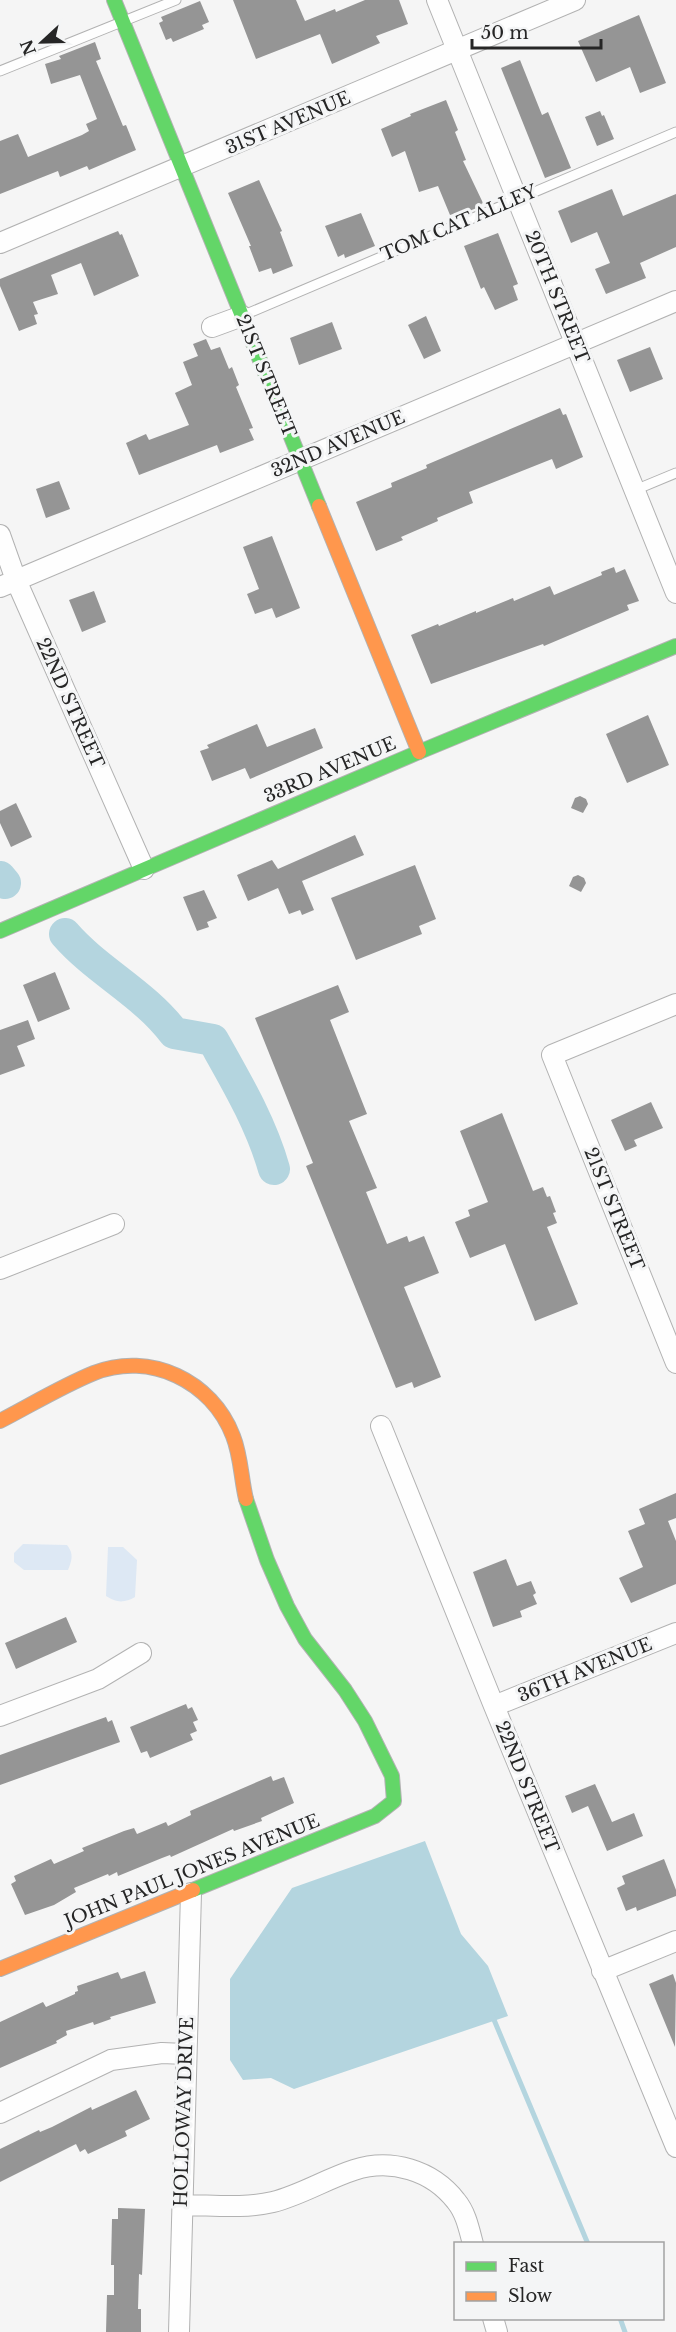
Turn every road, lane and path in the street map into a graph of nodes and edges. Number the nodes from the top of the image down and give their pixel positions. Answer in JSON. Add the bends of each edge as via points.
{"nodes":[{"id":1,"x":114,"y":0,"type":"edge"},
{"id":2,"x":176,"y":0,"type":"edge"},
{"id":3,"x":437,"y":0,"type":"edge"},
{"id":4,"x":575,"y":0,"type":"edge"},
{"id":5,"x":123,"y":21,"type":"junction"},
{"id":6,"x":458,"y":51,"type":"junction"},
{"id":7,"x":0,"y":71,"type":"edge"},
{"id":8,"x":676,"y":132,"type":"edge"},
{"id":9,"x":182,"y":168,"type":"junction"},
{"id":10,"x":517,"y":198,"type":"junction"},
{"id":11,"x":0,"y":243,"type":"edge"},
{"id":12,"x":676,"y":301,"type":"edge"},
{"id":13,"x":242,"y":316,"type":"junction"},
{"id":14,"x":212,"y":327,"type":"dead end"},
{"id":15,"x":575,"y":342,"type":"junction"},
{"id":16,"x":301,"y":461,"type":"junction"},
{"id":17,"x":676,"y":473,"type":"edge"},
{"id":18,"x":635,"y":490,"type":"junction"},
{"id":19,"x":0,"y":535,"type":"edge"},
{"id":20,"x":8,"y":584,"type":"edge"},
{"id":21,"x":676,"y":593,"type":"edge"},
{"id":22,"x":676,"y":646,"type":"edge"},
{"id":23,"x":419,"y":752,"type":"junction"},
{"id":24,"x":144,"y":869,"type":"junction"},
{"id":25,"x":0,"y":931,"type":"edge"},
{"id":26,"x":676,"y":1004,"type":"edge"},
{"id":27,"x":114,"y":1224,"type":"dead end"},
{"id":28,"x":0,"y":1269,"type":"edge"},
{"id":29,"x":670,"y":1328,"type":"edge"},
{"id":30,"x":676,"y":1364,"type":"edge"},
{"id":31,"x":0,"y":1421,"type":"edge"},
{"id":32,"x":381,"y":1425,"type":"dead end"},
{"id":33,"x":676,"y":1633,"type":"edge"},
{"id":34,"x":141,"y":1653,"type":"dead end"},
{"id":35,"x":494,"y":1706,"type":"junction"},
{"id":36,"x":0,"y":1716,"type":"edge"},
{"id":37,"x":191,"y":1893,"type":"junction"},
{"id":38,"x":676,"y":1941,"type":"edge"},
{"id":39,"x":0,"y":1969,"type":"edge"},
{"id":40,"x":602,"y":1971,"type":"junction"},
{"id":41,"x":185,"y":2054,"type":"junction"},
{"id":42,"x":0,"y":2113,"type":"edge"},
{"id":43,"x":676,"y":2147,"type":"edge"},
{"id":44,"x":182,"y":2205,"type":"junction"},
{"id":45,"x":472,"y":2242,"type":"edge"},
{"id":46,"x":179,"y":2332,"type":"edge"}],
"edges":[{"from":1,"to":5,"type":"street","name":"21ST STREET"},
{"from":2,"to":5,"type":"lane"},
{"from":3,"to":6,"type":"street","name":"20TH STREET"},
{"from":4,"to":6,"type":"street","name":"31ST AVENUE"},
{"from":5,"to":7,"type":"lane"},
{"from":5,"to":9,"type":"street","name":"21ST STREET"},
{"from":6,"to":9,"type":"street","name":"31ST AVENUE"},
{"from":6,"to":10,"type":"street","name":"20TH STREET"},
{"from":8,"to":10,"type":"lane","name":"TOM CAT ALLEY"},
{"from":9,"to":11,"type":"street","name":"31ST AVENUE"},
{"from":9,"to":13,"type":"street","name":"21ST STREET"},
{"from":10,"to":13,"type":"lane","name":"TOM CAT ALLEY"},
{"from":10,"to":15,"type":"street","name":"20TH STREET"},
{"from":12,"to":15,"type":"street","name":"32ND AVENUE"},
{"from":13,"to":14,"type":"street"},
{"from":13,"to":16,"type":"street","name":"21ST STREET"},
{"from":15,"to":16,"type":"street","name":"32ND AVENUE"},
{"from":15,"to":18,"type":"street","name":"20TH STREET"},
{"from":16,"to":20,"type":"street","name":"32ND AVENUE"},
{"from":16,"to":23,"type":"street","name":"21ST STREET"},
{"from":17,"to":18,"type":"lane"},
{"from":18,"to":21,"type":"street","name":"20TH STREET"},
{"from":19,"to":20,"type":"street","name":"22ND STREET"},
{"from":20,"to":24,"type":"street","name":"22ND STREET"},
{"from":22,"to":23,"type":"street","name":"33RD AVENUE"},
{"from":23,"to":24,"type":"street","name":"33RD AVENUE"},
{"from":24,"to":25,"type":"street","name":"33RD AVENUE"},
{"from":26,"to":29,"type":"street","name":"21ST STREET","via":[[552,1055]]},
{"from":27,"to":28,"type":"street"},
{"from":29,"to":30,"type":"street","name":"21ST STREET"},
{"from":31,"to":37,"type":"street","name":"JOHN PAUL JONES AVENUE","via":[[95,1373],[111,1369],[149,1366],[184,1377],[201,1389],[228,1424],[247,1501],[277,1585],[295,1622],[367,1722],[395,1781],[394,1801],[375,1816]]},
{"from":32,"to":35,"type":"street","name":"22ND STREET"},
{"from":33,"to":35,"type":"street","name":"36TH AVENUE"},
{"from":34,"to":36,"type":"street","via":[[98,1679]]},
{"from":35,"to":40,"type":"street","name":"22ND STREET"},
{"from":37,"to":39,"type":"street","name":"JOHN PAUL JONES AVENUE"},
{"from":37,"to":41,"type":"street","name":"HOLLOWAY DRIVE"},
{"from":38,"to":40,"type":"street"},
{"from":40,"to":43,"type":"street","name":"22ND STREET"},
{"from":41,"to":42,"type":"street","via":[[111,2060]]},
{"from":41,"to":44,"type":"street","name":"HOLLOWAY DRIVE"},
{"from":44,"to":45,"type":"street","via":[[251,2206],[276,2201],[355,2170],[393,2165],[428,2177],[457,2202]]},
{"from":44,"to":46,"type":"street","name":"HOLLOWAY DRIVE"}]}
